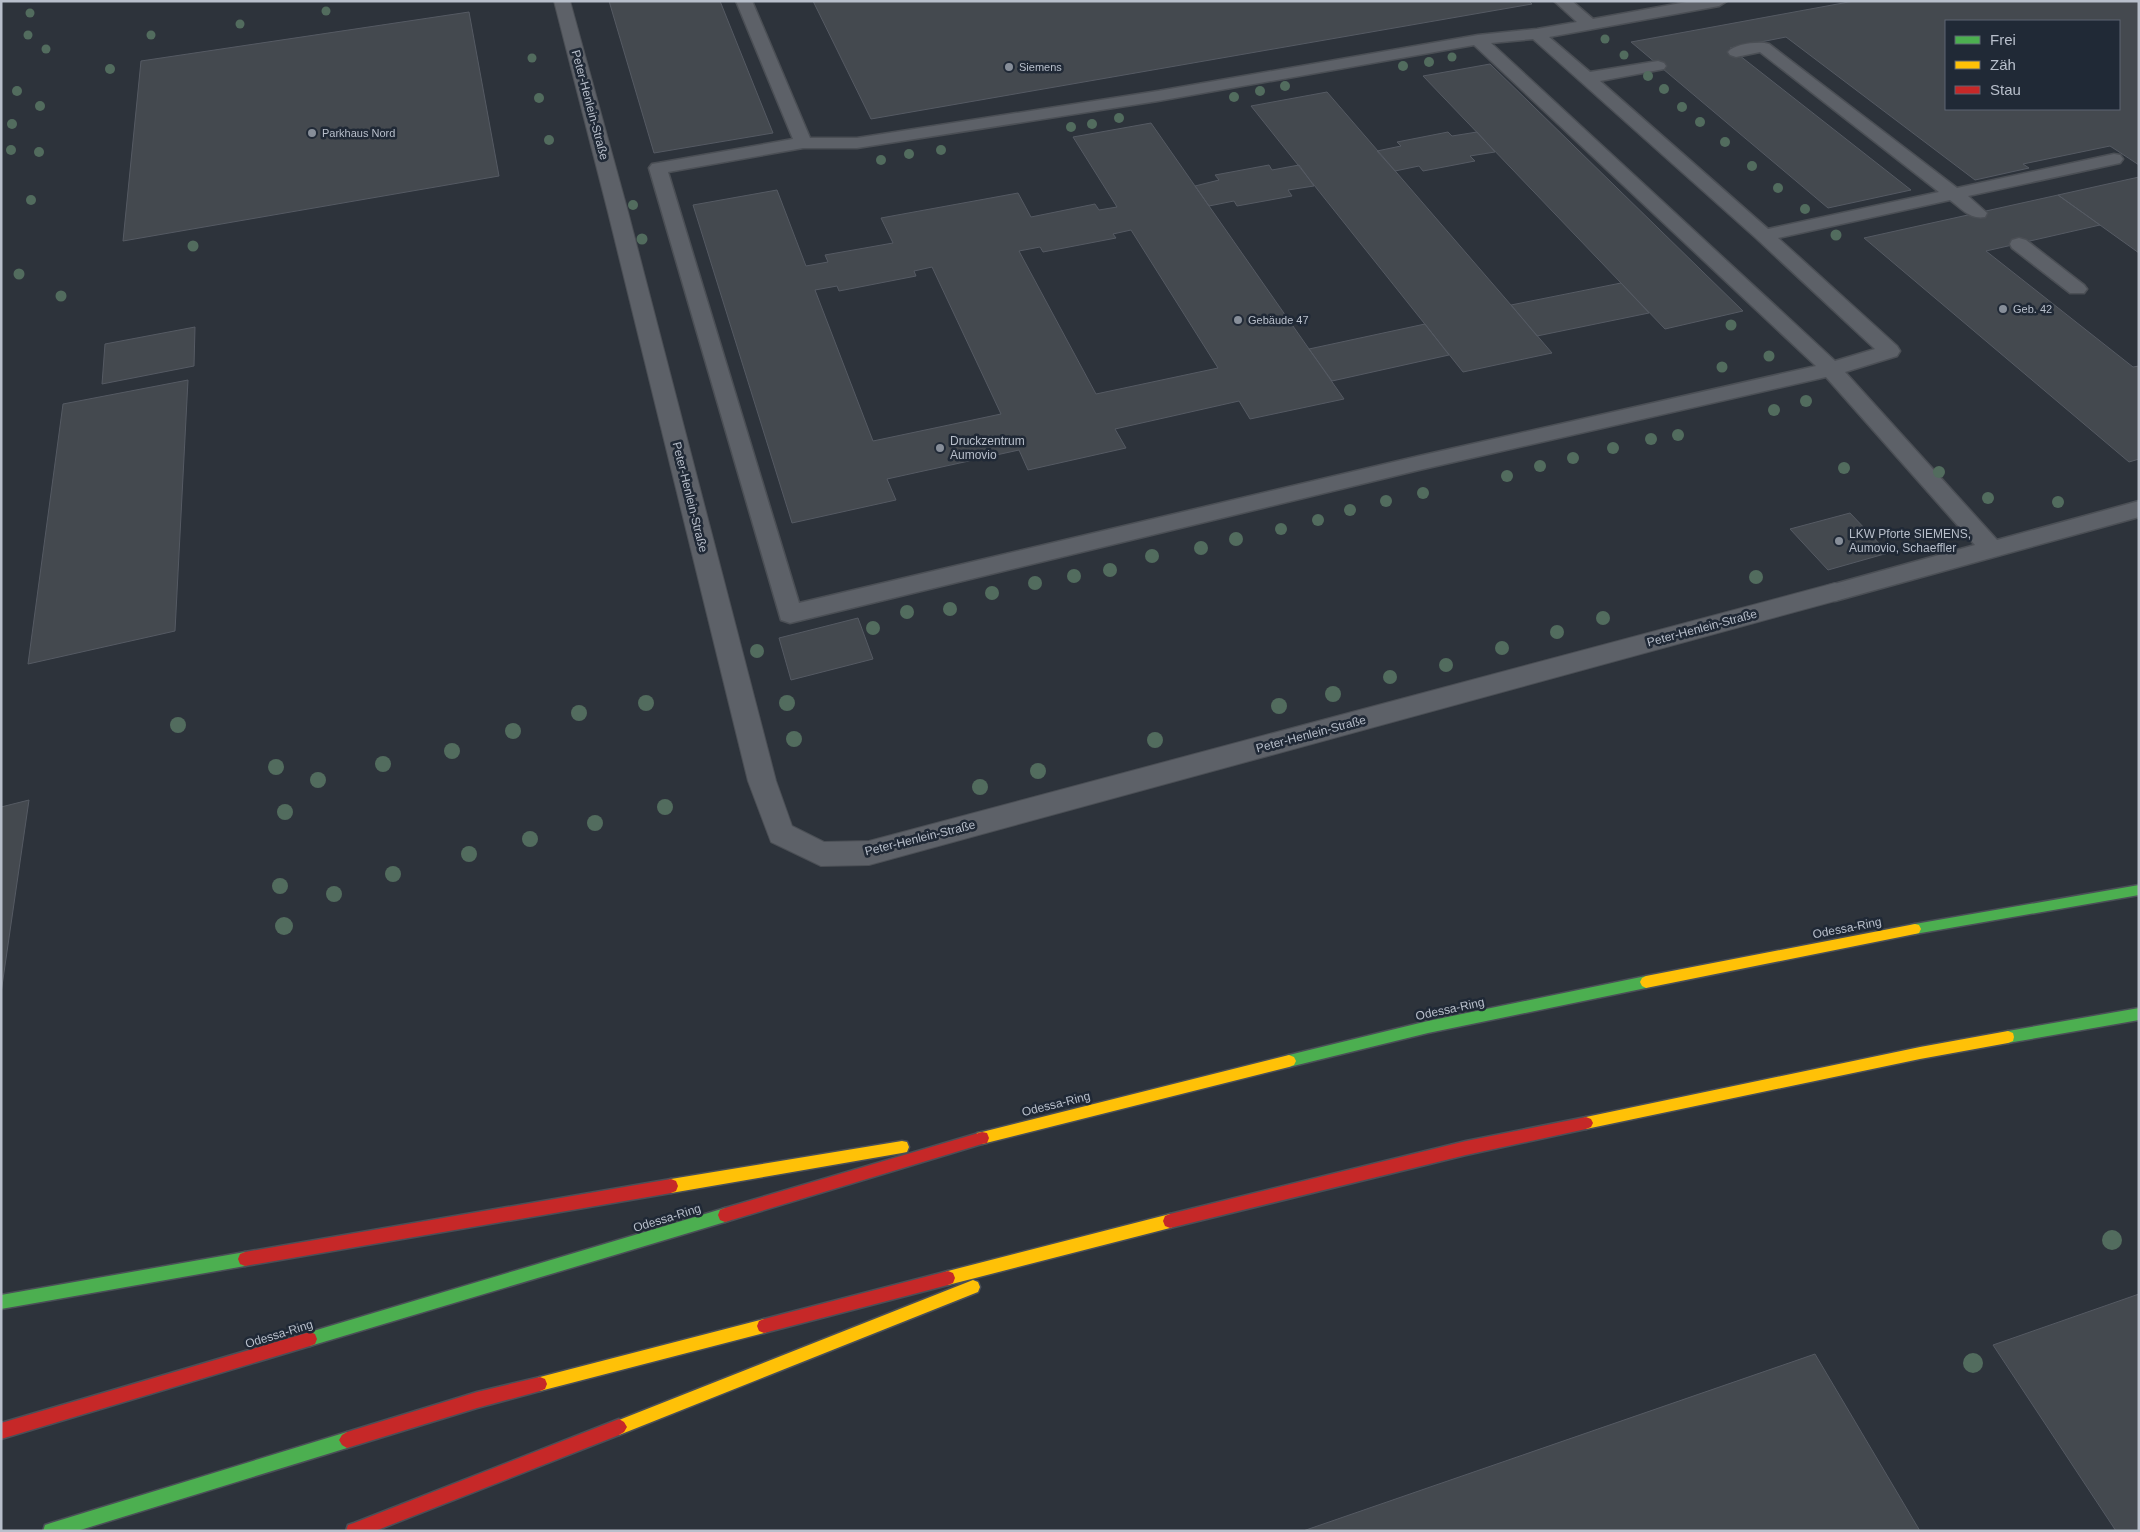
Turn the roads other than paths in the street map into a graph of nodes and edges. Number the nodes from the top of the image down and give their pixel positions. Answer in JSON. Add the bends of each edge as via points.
{"nodes":[{"id":1,"x":562,"y":1,"type":"edge"},
{"id":2,"x":744,"y":1,"type":"edge"},
{"id":3,"x":1583,"y":1,"type":"edge"},
{"id":4,"x":1719,"y":1,"type":"edge"},
{"id":5,"x":1563,"y":3,"type":"edge"},
{"id":6,"x":1589,"y":24,"type":"junction"},
{"id":7,"x":1537,"y":34,"type":"junction"},
{"id":8,"x":1478,"y":40,"type":"junction"},
{"id":9,"x":1736,"y":52,"type":"dead end"},
{"id":10,"x":1658,"y":66,"type":"dead end"},
{"id":11,"x":1586,"y":78,"type":"junction"},
{"id":12,"x":803,"y":143,"type":"junction"},
{"id":13,"x":2114,"y":159,"type":"dead end"},
{"id":14,"x":1953,"y":194,"type":"junction"},
{"id":15,"x":1978,"y":212,"type":"dead end"},
{"id":16,"x":1764,"y":235,"type":"junction"},
{"id":17,"x":2019,"y":244,"type":"dead end"},
{"id":18,"x":2077,"y":288,"type":"dead end"},
{"id":19,"x":1831,"y":369,"type":"junction"},
{"id":20,"x":2139,"y":509,"type":"edge"},
{"id":21,"x":1992,"y":549,"type":"junction"},
{"id":22,"x":1835,"y":592,"type":"joint"},
{"id":23,"x":2139,"y":890,"type":"edge"},
{"id":24,"x":2139,"y":1014,"type":"edge"},
{"id":25,"x":1019,"y":1127,"type":"junction"},
{"id":26,"x":1083,"y":1243,"type":"junction"},
{"id":27,"x":1,"y":1302,"type":"edge"},
{"id":28,"x":1,"y":1431,"type":"edge"},
{"id":29,"x":51,"y":1531,"type":"edge"},
{"id":30,"x":354,"y":1531,"type":"edge"}],
"edges":[{"from":1,"to":22,"type":"street","name":"Peter-Henlein-Straße","via":[[762,781],[781,834],[821,854],[870,853]]},
{"from":2,"to":12,"type":"lane"},
{"from":3,"to":5,"type":"lane"},
{"from":4,"to":6,"type":"lane"},
{"from":5,"to":6,"type":"lane"},
{"from":6,"to":7,"type":"lane"},
{"from":7,"to":8,"type":"lane"},
{"from":7,"to":11,"type":"lane"},
{"from":8,"to":12,"type":"lane","via":[[1158,96],[857,143]]},
{"from":8,"to":19,"type":"lane"},
{"from":9,"to":14,"type":"lane","via":[[1763,47]]},
{"from":10,"to":11,"type":"lane"},
{"from":11,"to":16,"type":"lane"},
{"from":12,"to":19,"type":"lane","via":[[658,168],[790,614]]},
{"from":13,"to":14,"type":"lane"},
{"from":14,"to":15,"type":"lane"},
{"from":14,"to":16,"type":"lane"},
{"from":16,"to":19,"type":"lane","via":[[1890,351]]},
{"from":17,"to":18,"type":"lane"},
{"from":19,"to":21,"type":"lane"},
{"from":20,"to":21,"type":"lane"},
{"from":21,"to":22,"type":"lane"},
{"from":23,"to":25,"type":"highway","name":"Odessa-Ring","via":[[1842,942],[1428,1027]]},
{"from":24,"to":26,"type":"highway","via":[[1920,1053],[1466,1148]]},
{"from":25,"to":27,"type":"highway"},
{"from":25,"to":28,"type":"highway","name":"Odessa-Ring"},
{"from":26,"to":29,"type":"highway","via":[[477,1400]]},
{"from":26,"to":30,"type":"highway"}]}
